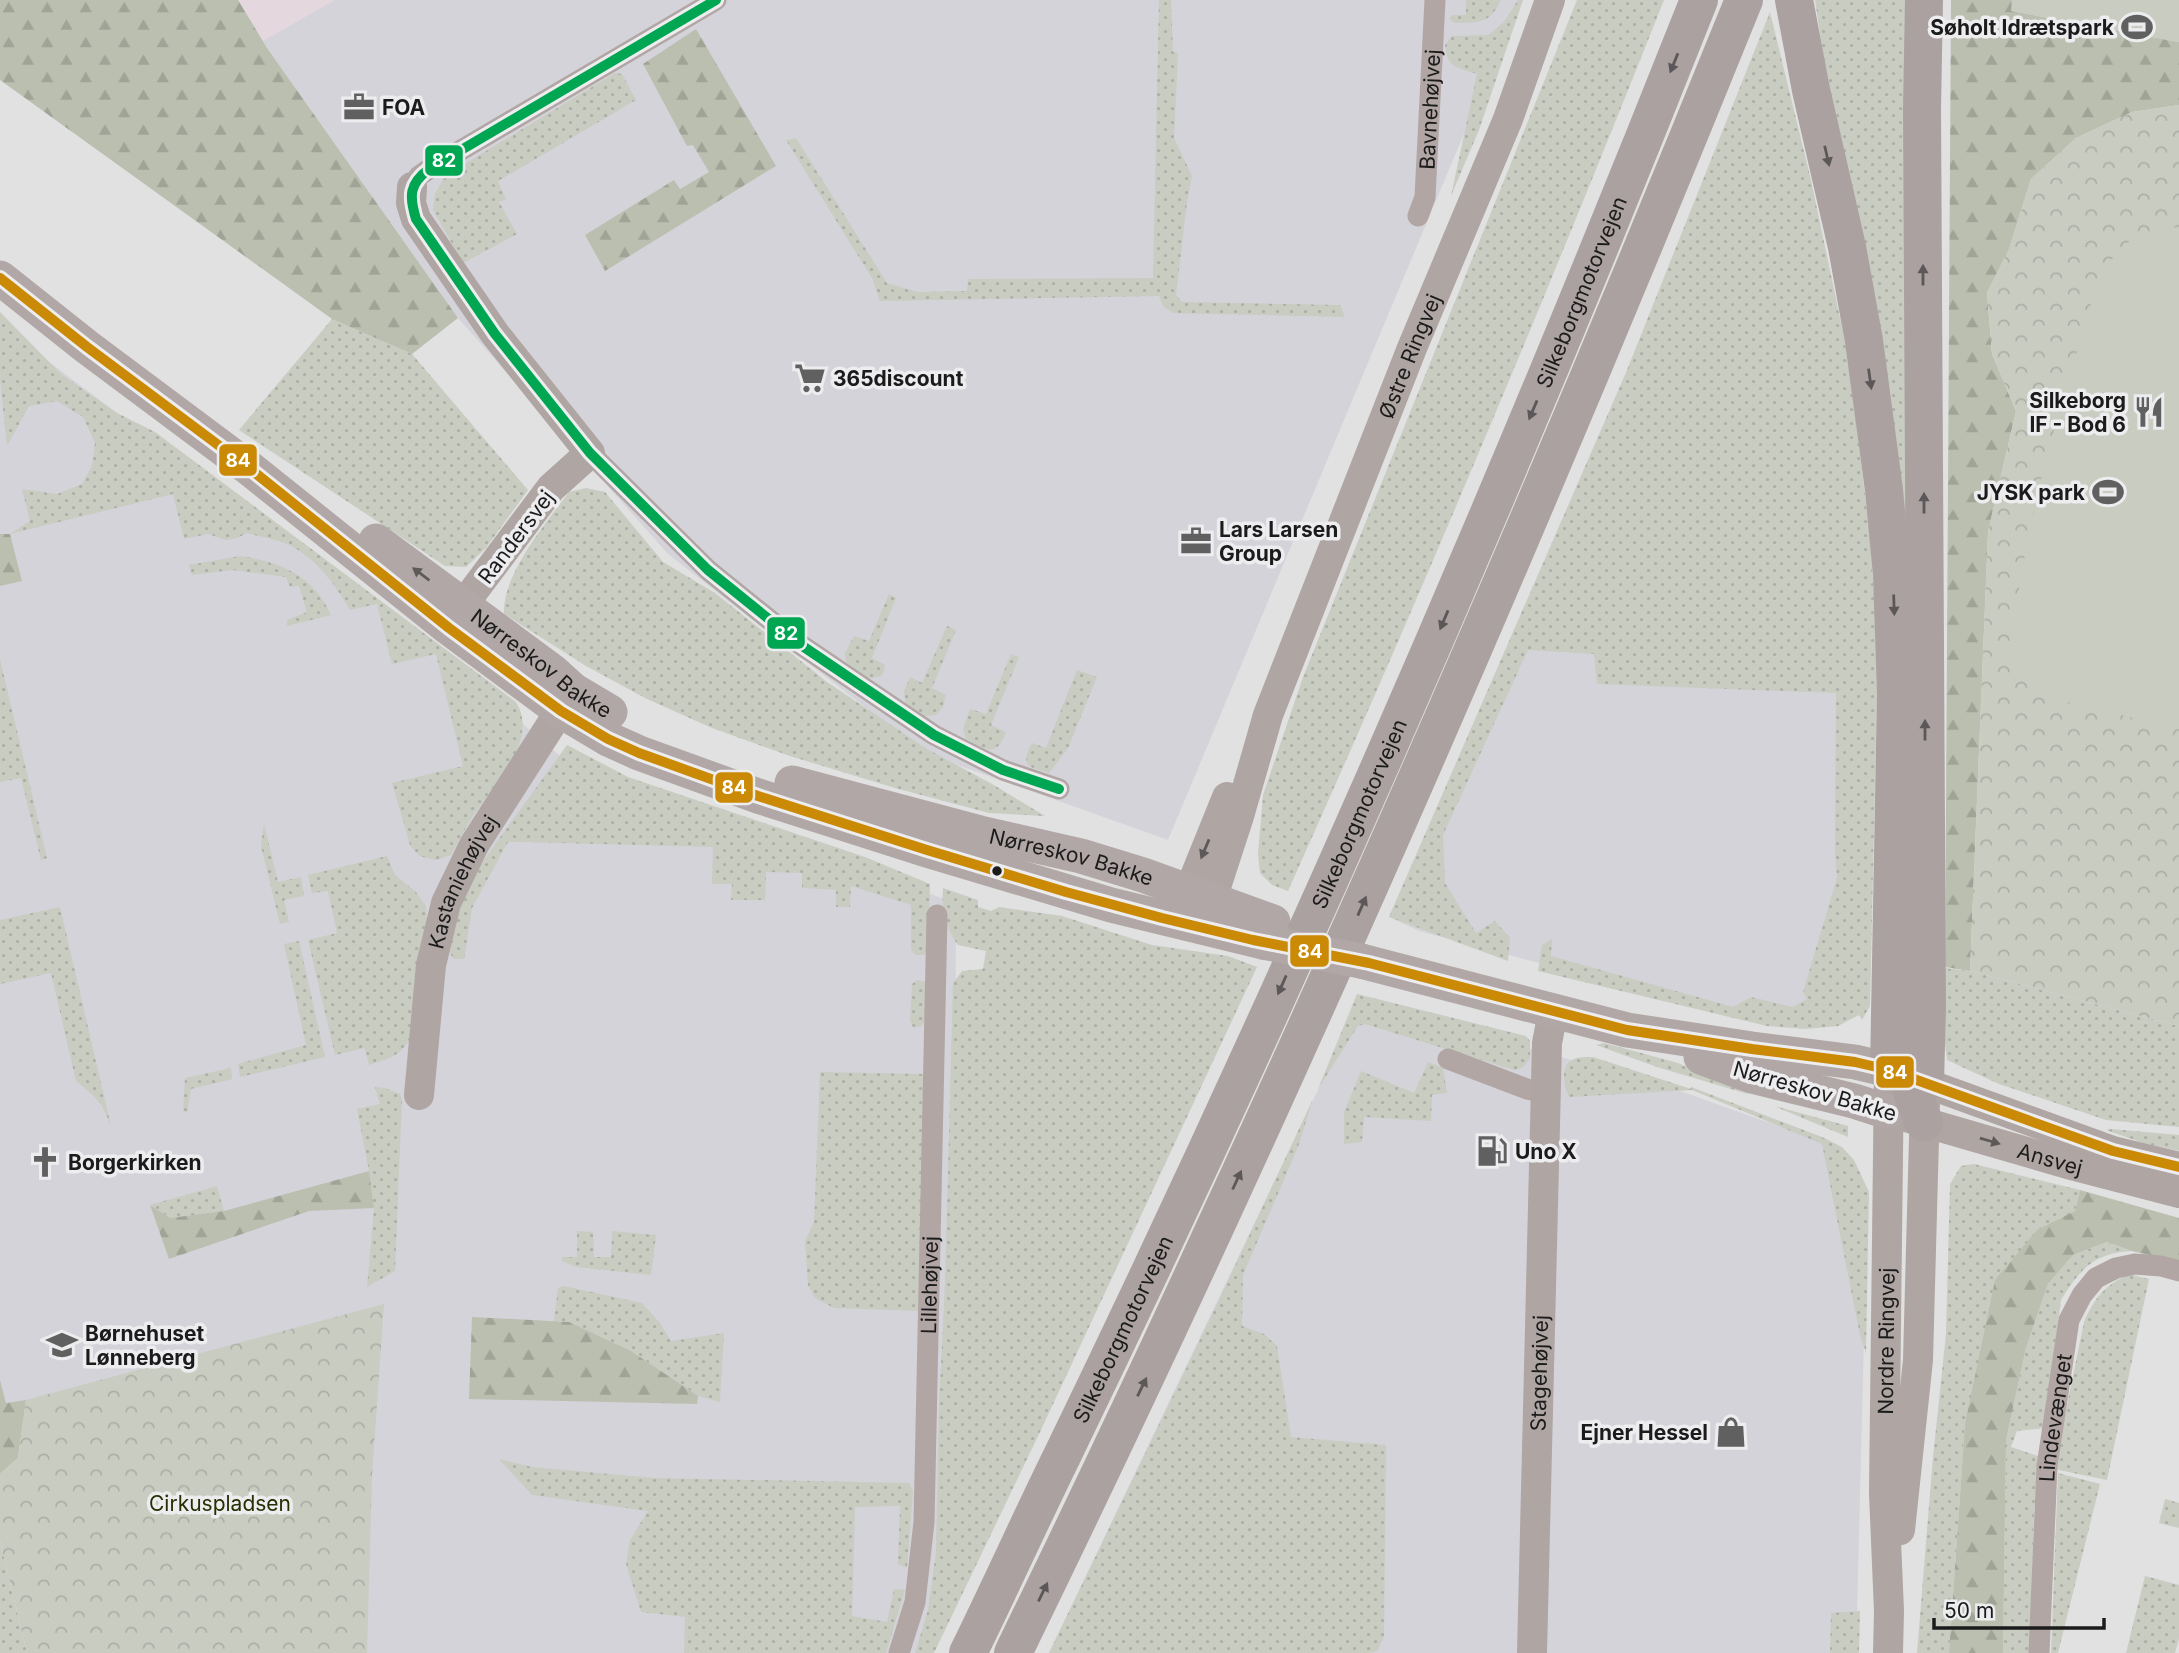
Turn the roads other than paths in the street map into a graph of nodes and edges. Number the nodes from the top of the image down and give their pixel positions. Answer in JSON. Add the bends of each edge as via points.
{"nodes":[{"id":1,"x":716,"y":0,"type":"edge"},
{"id":2,"x":1435,"y":0,"type":"edge"},
{"id":3,"x":1550,"y":0,"type":"edge"},
{"id":4,"x":1699,"y":0,"type":"edge"},
{"id":5,"x":1744,"y":0,"type":"edge"},
{"id":6,"x":1924,"y":0,"type":"edge"},
{"id":7,"x":1796,"y":11,"type":"edge"},
{"id":8,"x":412,"y":187,"type":"joint"},
{"id":9,"x":1418,"y":216,"type":"dead end"},
{"id":10,"x":0,"y":278,"type":"edge"},
{"id":11,"x":590,"y":453,"type":"junction"},
{"id":12,"x":456,"y":616,"type":"junction"},
{"id":13,"x":567,"y":701,"type":"junction"},
{"id":14,"x":1059,"y":789,"type":"dead end"},
{"id":15,"x":1195,"y":906,"type":"junction"},
{"id":16,"x":937,"y":915,"type":"dead end"},
{"id":17,"x":1553,"y":1012,"type":"junction"},
{"id":18,"x":1627,"y":1030,"type":"junction"},
{"id":19,"x":1448,"y":1059,"type":"dead end"},
{"id":20,"x":1907,"y":1077,"type":"junction"},
{"id":21,"x":1546,"y":1093,"type":"junction"},
{"id":22,"x":419,"y":1095,"type":"dead end"},
{"id":23,"x":1906,"y":1117,"type":"junction"},
{"id":24,"x":2179,"y":1167,"type":"edge"},
{"id":25,"x":2179,"y":1193,"type":"edge"},
{"id":26,"x":2179,"y":1270,"type":"edge"},
{"id":27,"x":1889,"y":1611,"type":"junction"},
{"id":28,"x":900,"y":1653,"type":"edge"},
{"id":29,"x":968,"y":1653,"type":"edge"},
{"id":30,"x":1013,"y":1653,"type":"edge"},
{"id":31,"x":1532,"y":1653,"type":"edge"},
{"id":32,"x":1888,"y":1653,"type":"edge"},
{"id":33,"x":2039,"y":1653,"type":"edge"}],
"edges":[{"from":1,"to":8,"type":"street","via":[[429,169]]},
{"from":2,"to":9,"type":"street","name":"Bavnehøjvej","via":[[1425,197]]},
{"from":3,"to":15,"type":"street","name":"Østre Ringvej","via":[[1508,119],[1268,715],[1239,816]]},
{"from":4,"to":29,"type":"highway","name":"Silkeborgmotorvejen","one_way":true,"via":[[1536,404],[1380,767],[1195,1178]]},
{"from":30,"to":5,"type":"highway","name":"Silkeborgmotorvejen","one_way":true,"via":[[1171,1325],[1442,725]]},
{"from":20,"to":6,"type":"highway","one_way":true,"via":[[1927,1007]]},
{"from":7,"to":20,"type":"highway","one_way":true,"via":[[1847,247],[1884,490],[1905,805]]},
{"from":8,"to":11,"type":"street","via":[[416,219],[495,334]]},
{"from":10,"to":12,"type":"main road","name":"Nørreskov Bakke","via":[[249,468]]},
{"from":11,"to":12,"type":"street","name":"Randersvej","via":[[551,488]]},
{"from":11,"to":14,"type":"street","via":[[708,570],[801,645],[934,735],[1003,770]]},
{"from":12,"to":13,"type":"main road","name":"Nørreskov Bakke"},
{"from":13,"to":15,"type":"main road","name":"Nørreskov Bakke","via":[[777,778],[1082,856]]},
{"from":13,"to":15,"type":"main road","name":"Nørreskov Bakke","via":[[608,739],[758,796],[1066,892]]},
{"from":13,"to":22,"type":"street","name":"Kastaniehøjvej","via":[[474,845],[446,903],[431,965]]},
{"from":15,"to":17,"type":"main road","name":"Nørreskov Bakke","bridge":true,"via":[[1365,962]]},
{"from":16,"to":28,"type":"street","name":"Lillehøjvej","via":[[924,1522],[915,1602]]},
{"from":17,"to":18,"type":"main road","name":"Nørreskov Bakke"},
{"from":17,"to":21,"type":"street","name":"Stagehøjvej"},
{"from":18,"to":20,"type":"main road","name":"Nørreskov Bakke","via":[[1855,1062]]},
{"from":18,"to":23,"type":"main road","name":"Nørreskov Bakke","via":[[1752,1076]]},
{"from":19,"to":21,"type":"street"},
{"from":20,"to":23,"type":"highway","via":[[1914,1100]]},
{"from":20,"to":24,"type":"street","name":"Ansvej","via":[[2113,1151]]},
{"from":21,"to":31,"type":"street","name":"Stagehøjvej"},
{"from":23,"to":25,"type":"street","name":"Ansvej","one_way":true},
{"from":23,"to":27,"type":"street","name":"Nordre Ringvej","via":[[1884,1493]]},
{"from":23,"to":27,"type":"street","name":"Nordre Ringvej","via":[[1918,1360]]},
{"from":26,"to":33,"type":"street","name":"Lindevænget","via":[[2135,1264],[2116,1268],[2096,1278],[2069,1320],[2047,1466]]},
{"from":27,"to":32,"type":"street","name":"Nordre Ringvej"}]}
